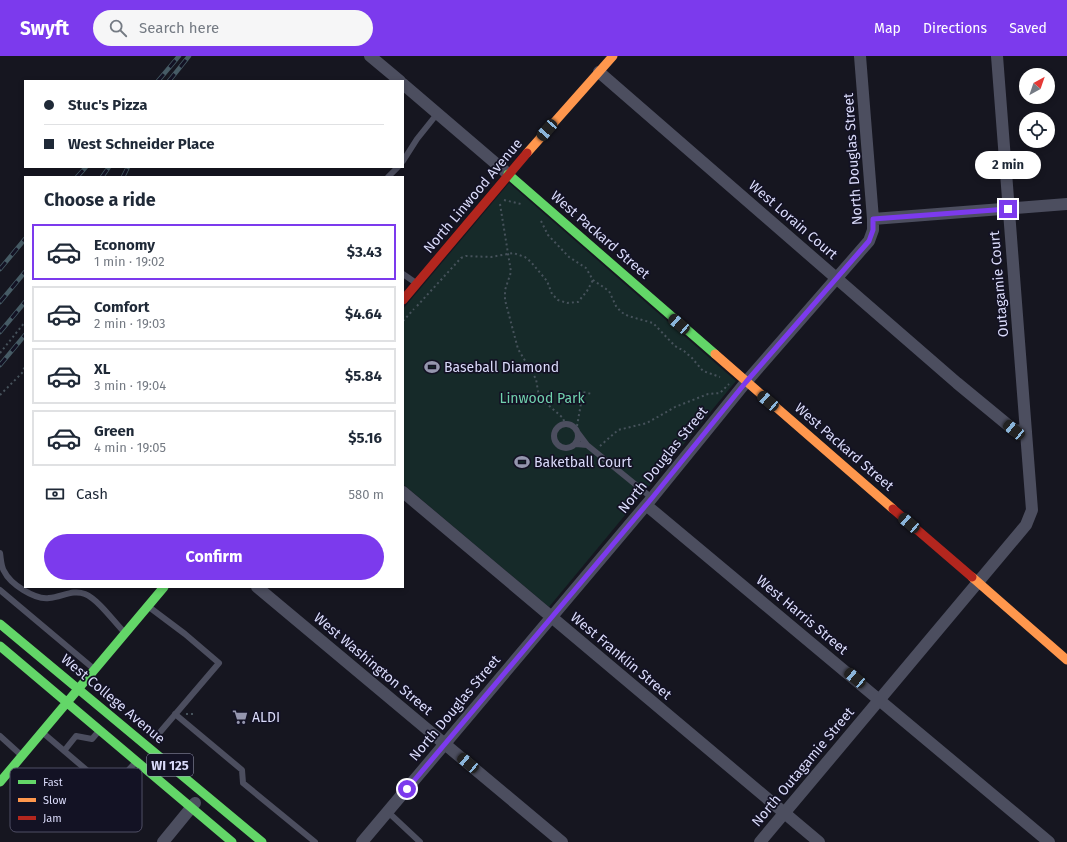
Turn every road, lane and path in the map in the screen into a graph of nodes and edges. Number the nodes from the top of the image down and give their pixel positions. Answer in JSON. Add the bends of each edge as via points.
{"nodes":[{"id":1,"x":370,"y":56,"type":"edge"},
{"id":2,"x":613,"y":56,"type":"edge"},
{"id":3,"x":860,"y":56,"type":"edge"},
{"id":4,"x":997,"y":56,"type":"edge"},
{"id":5,"x":599,"y":72,"type":"junction"},
{"id":6,"x":399,"y":80,"type":"edge"},
{"id":7,"x":404,"y":85,"type":"edge"},
{"id":8,"x":437,"y":114,"type":"junction"},
{"id":9,"x":404,"y":159,"type":"edge"},
{"id":10,"x":397,"y":168,"type":"edge"},
{"id":11,"x":508,"y":174,"type":"junction"},
{"id":12,"x":389,"y":176,"type":"edge"},
{"id":13,"x":506,"y":195,"type":"dead end"},
{"id":14,"x":502,"y":200,"type":"junction"},
{"id":15,"x":1067,"y":204,"type":"edge"},
{"id":16,"x":526,"y":208,"type":"dead end"},
{"id":17,"x":1008,"y":209,"type":"junction"},
{"id":18,"x":537,"y":217,"type":"dead end"},
{"id":19,"x":873,"y":219,"type":"junction"},
{"id":20,"x":508,"y":253,"type":"junction"},
{"id":21,"x":404,"y":275,"type":"edge"},
{"id":22,"x":837,"y":278,"type":"junction"},
{"id":23,"x":593,"y":280,"type":"junction"},
{"id":24,"x":417,"y":283,"type":"junction"},
{"id":25,"x":404,"y":299,"type":"edge"},
{"id":26,"x":404,"y":320,"type":"edge"},
{"id":27,"x":24,"y":323,"type":"edge"},
{"id":28,"x":0,"y":353,"type":"edge"},
{"id":29,"x":24,"y":368,"type":"edge"},
{"id":30,"x":732,"y":380,"type":"dead end"},
{"id":31,"x":746,"y":382,"type":"junction"},
{"id":32,"x":729,"y":383,"type":"junction"},
{"id":33,"x":732,"y":386,"type":"dead end"},
{"id":34,"x":592,"y":394,"type":"dead end"},
{"id":35,"x":0,"y":395,"type":"edge"},
{"id":36,"x":566,"y":424,"type":"junction"},
{"id":37,"x":577,"y":431,"type":"junction"},
{"id":38,"x":1026,"y":431,"type":"junction"},
{"id":39,"x":576,"y":444,"type":"junction"},
{"id":40,"x":588,"y":445,"type":"junction"},
{"id":41,"x":596,"y":452,"type":"junction"},
{"id":42,"x":404,"y":493,"type":"edge"},
{"id":43,"x":649,"y":501,"type":"junction"},
{"id":44,"x":1032,"y":510,"type":"joint"},
{"id":45,"x":0,"y":553,"type":"edge"},
{"id":46,"x":978,"y":582,"type":"junction"},
{"id":47,"x":163,"y":588,"type":"edge"},
{"id":48,"x":263,"y":589,"type":"edge"},
{"id":49,"x":0,"y":590,"type":"edge"},
{"id":50,"x":148,"y":606,"type":"junction"},
{"id":51,"x":552,"y":617,"type":"junction"},
{"id":52,"x":0,"y":624,"type":"edge"},
{"id":53,"x":125,"y":633,"type":"junction"},
{"id":54,"x":0,"y":646,"type":"edge"},
{"id":55,"x":1067,"y":660,"type":"edge"},
{"id":56,"x":94,"y":669,"type":"junction"},
{"id":57,"x":78,"y":688,"type":"junction"},
{"id":58,"x":69,"y":698,"type":"junction"},
{"id":59,"x":879,"y":699,"type":"junction"},
{"id":60,"x":175,"y":714,"type":"junction"},
{"id":61,"x":99,"y":730,"type":"junction"},
{"id":62,"x":161,"y":731,"type":"dead end"},
{"id":63,"x":41,"y":732,"type":"junction"},
{"id":64,"x":0,"y":737,"type":"edge"},
{"id":65,"x":445,"y":743,"type":"junction"},
{"id":66,"x":64,"y":751,"type":"junction"},
{"id":67,"x":22,"y":756,"type":"junction"},
{"id":68,"x":137,"y":762,"type":"junction"},
{"id":69,"x":172,"y":767,"type":"junction"},
{"id":70,"x":12,"y":768,"type":"edge"},
{"id":71,"x":84,"y":768,"type":"edge"},
{"id":72,"x":130,"y":768,"type":"edge"},
{"id":73,"x":10,"y":770,"type":"edge"},
{"id":74,"x":0,"y":782,"type":"edge"},
{"id":75,"x":204,"y":793,"type":"junction"},
{"id":76,"x":191,"y":808,"type":"junction"},
{"id":77,"x":388,"y":812,"type":"junction"},
{"id":78,"x":784,"y":813,"type":"junction"},
{"id":79,"x":368,"y":840,"type":"edge"},
{"id":80,"x":163,"y":842,"type":"edge"},
{"id":81,"x":232,"y":842,"type":"edge"},
{"id":82,"x":262,"y":842,"type":"edge"},
{"id":83,"x":314,"y":842,"type":"edge"},
{"id":84,"x":420,"y":842,"type":"edge"},
{"id":85,"x":562,"y":842,"type":"edge"},
{"id":86,"x":760,"y":842,"type":"edge"},
{"id":87,"x":819,"y":842,"type":"edge"},
{"id":88,"x":1049,"y":842,"type":"edge"}],
"edges":[{"from":1,"to":6,"type":"street"},
{"from":2,"to":5,"type":"street","name":"North Linwood Avenue"},
{"from":3,"to":19,"type":"street","name":"North Douglas Street"},
{"from":4,"to":17,"type":"street","name":"Outagamie Court"},
{"from":5,"to":11,"type":"street","name":"North Linwood Avenue"},
{"from":5,"to":22,"type":"street","name":"West Lorain Court"},
{"from":7,"to":8,"type":"street","name":"West Packard Street"},
{"from":8,"to":9,"type":"lane"},
{"from":8,"to":11,"type":"street","name":"West Packard Street"},
{"from":10,"to":12,"type":"lane"},
{"from":11,"to":24,"type":"street","name":"North Linwood Avenue"},
{"from":11,"to":31,"type":"street","name":"West Packard Street"},
{"from":13,"to":14,"type":"path"},
{"from":14,"to":16,"type":"path","via":[[515,202]]},
{"from":14,"to":20,"type":"path","via":[[499,208]]},
{"from":15,"to":17,"type":"street"},
{"from":17,"to":19,"type":"street"},
{"from":17,"to":38,"type":"street","name":"Outagamie Court"},
{"from":18,"to":23,"type":"path","via":[[548,235],[568,257],[586,268]]},
{"from":19,"to":22,"type":"street","name":"North Douglas Street","via":[[872,236]]},
{"from":20,"to":23,"type":"path","via":[[519,254],[531,262],[548,281],[555,297],[563,303],[578,302]]},
{"from":20,"to":26,"type":"path","via":[[491,257],[461,258]]},
{"from":20,"to":36,"type":"path","via":[[511,272],[505,290],[505,300],[518,348],[536,379],[539,397],[563,418]]},
{"from":21,"to":24,"type":"lane"},
{"from":22,"to":31,"type":"street","name":"North Douglas Street"},
{"from":22,"to":38,"type":"street","name":"West Lorain Court","via":[[1014,430]]},
{"from":23,"to":32,"type":"path","via":[[609,291],[621,312],[653,323],[703,371],[723,378]]},
{"from":24,"to":25,"type":"street","name":"North Linwood Avenue"},
{"from":27,"to":28,"type":"path"},
{"from":29,"to":35,"type":"path"},
{"from":30,"to":32,"type":"path"},
{"from":31,"to":43,"type":"street","name":"North Douglas Street"},
{"from":31,"to":46,"type":"street","name":"West Packard Street"},
{"from":32,"to":33,"type":"path"},
{"from":32,"to":41,"type":"path","via":[[720,394],[708,394],[647,423],[618,430]]},
{"from":34,"to":37,"type":"path","via":[[583,392]]},
{"from":36,"to":37,"type":"lane"},
{"from":36,"to":39,"type":"lane","via":[[556,430],[555,442],[565,448]]},
{"from":37,"to":39,"type":"lane"},
{"from":37,"to":40,"type":"lane"},
{"from":38,"to":44,"type":"street","name":"Outagamie Court"},
{"from":39,"to":40,"type":"lane"},
{"from":40,"to":41,"type":"lane"},
{"from":41,"to":43,"type":"lane"},
{"from":42,"to":51,"type":"street","name":"West Franklin Street"},
{"from":43,"to":51,"type":"street","name":"North Douglas Street"},
{"from":43,"to":59,"type":"street","name":"West Harris Street"},
{"from":44,"to":46,"type":"street","name":"North Outagamie Street","via":[[1029,522]]},
{"from":45,"to":53,"type":"lane","via":[[3,570],[7,576],[31,595],[42,599],[75,592],[85,594],[92,598]]},
{"from":46,"to":55,"type":"street","name":"West Packard Street"},
{"from":46,"to":59,"type":"street","name":"North Outagamie Street"},
{"from":47,"to":50,"type":"street"},
{"from":48,"to":65,"type":"street","name":"West Washington Street"},
{"from":49,"to":56,"type":"lane"},
{"from":50,"to":53,"type":"street"},
{"from":50,"to":60,"type":"lane","via":[[219,663]]},
{"from":51,"to":65,"type":"street","name":"North Douglas Street"},
{"from":51,"to":78,"type":"street","name":"West Franklin Street"},
{"from":52,"to":57,"type":"street","name":"West College Avenue","number":"WI 125"},
{"from":53,"to":56,"type":"street"},
{"from":54,"to":58,"type":"street","number":"WI 125"},
{"from":56,"to":57,"type":"street"},
{"from":57,"to":58,"type":"street"},
{"from":57,"to":69,"type":"street","name":"West College Avenue","number":"WI 125"},
{"from":58,"to":61,"type":"street","number":"WI 125"},
{"from":58,"to":63,"type":"street"},
{"from":59,"to":78,"type":"street","name":"North Outagamie Street"},
{"from":59,"to":88,"type":"street","name":"West Harris Street"},
{"from":60,"to":62,"type":"lane"},
{"from":60,"to":83,"type":"lane","via":[[242,770],[243,783]]},
{"from":61,"to":66,"type":"lane","via":[[92,739],[76,736]]},
{"from":61,"to":68,"type":"street","number":"WI 125"},
{"from":63,"to":66,"type":"lane"},
{"from":63,"to":67,"type":"street"},
{"from":64,"to":67,"type":"lane"},
{"from":65,"to":77,"type":"street","name":"North Douglas Street"},
{"from":65,"to":85,"type":"street","name":"West Washington Street"},
{"from":66,"to":71,"type":"lane"},
{"from":67,"to":70,"type":"street"},
{"from":68,"to":69,"type":"street","via":[[145,759]]},
{"from":68,"to":72,"type":"lane"},
{"from":68,"to":76,"type":"street","number":"WI 125"},
{"from":69,"to":75,"type":"street","name":"West College Avenue","number":"WI 125"},
{"from":73,"to":74,"type":"street"},
{"from":75,"to":76,"type":"street"},
{"from":75,"to":82,"type":"street","name":"West College Avenue","number":"WI 125"},
{"from":76,"to":80,"type":"street"},
{"from":76,"to":81,"type":"street","number":"WI 125"},
{"from":77,"to":79,"type":"street","name":"North Douglas Street"},
{"from":77,"to":84,"type":"lane"},
{"from":78,"to":86,"type":"street","name":"North Outagamie Street"},
{"from":78,"to":87,"type":"street","name":"West Franklin Street"}]}
